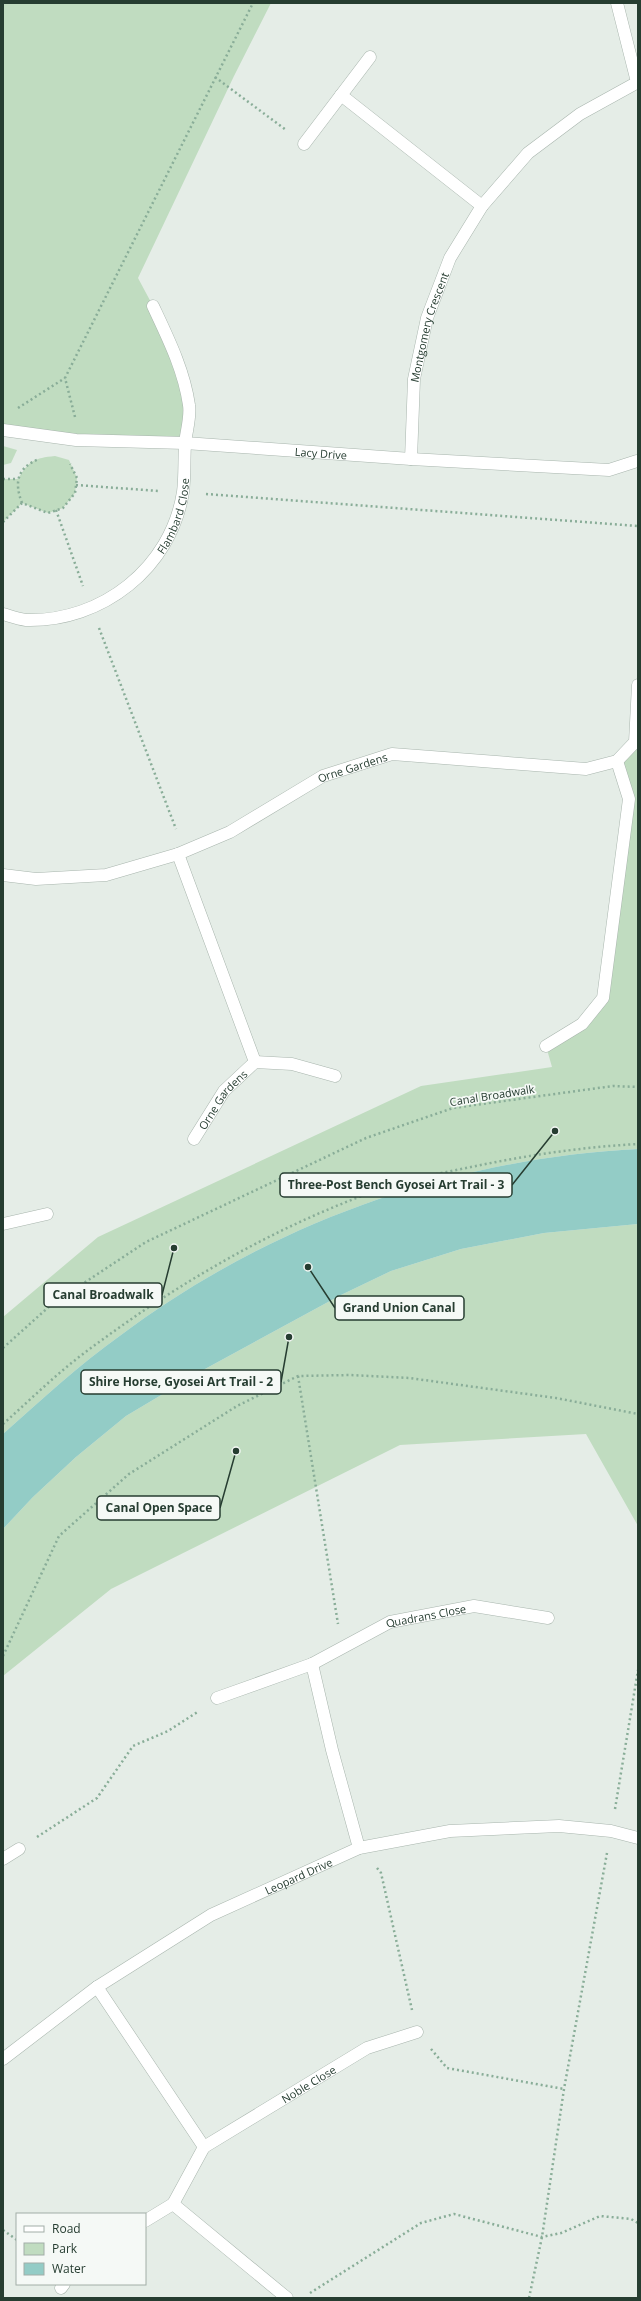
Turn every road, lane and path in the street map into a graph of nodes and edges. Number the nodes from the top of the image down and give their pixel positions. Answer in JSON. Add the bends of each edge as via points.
{"nodes":[{"id":1,"x":253,"y":3,"type":"edge"},
{"id":2,"x":617,"y":3,"type":"edge"},
{"id":3,"x":370,"y":57,"type":"dead end"},
{"id":4,"x":215,"y":77,"type":"junction"},
{"id":5,"x":637,"y":82,"type":"edge"},
{"id":6,"x":341,"y":95,"type":"junction"},
{"id":7,"x":304,"y":144,"type":"joint"},
{"id":8,"x":482,"y":206,"type":"junction"},
{"id":9,"x":153,"y":306,"type":"dead end"},
{"id":10,"x":65,"y":378,"type":"junction"},
{"id":11,"x":16,"y":409,"type":"dead end"},
{"id":12,"x":3,"y":430,"type":"edge"},
{"id":13,"x":76,"y":440,"type":"junction"},
{"id":14,"x":185,"y":443,"type":"junction"},
{"id":15,"x":44,"y":457,"type":"dead end"},
{"id":16,"x":411,"y":459,"type":"junction"},
{"id":17,"x":638,"y":461,"type":"edge"},
{"id":18,"x":3,"y":479,"type":"edge"},
{"id":19,"x":18,"y":479,"type":"junction"},
{"id":20,"x":76,"y":485,"type":"junction"},
{"id":21,"x":183,"y":492,"type":"junction"},
{"id":22,"x":22,"y":503,"type":"junction"},
{"id":23,"x":56,"y":510,"type":"junction"},
{"id":24,"x":3,"y":522,"type":"edge"},
{"id":25,"x":638,"y":526,"type":"edge"},
{"id":26,"x":91,"y":608,"type":"junction"},
{"id":27,"x":3,"y":614,"type":"edge"},
{"id":28,"x":638,"y":685,"type":"edge"},
{"id":29,"x":617,"y":761,"type":"junction"},
{"id":30,"x":181,"y":853,"type":"junction"},
{"id":31,"x":3,"y":875,"type":"edge"},
{"id":32,"x":546,"y":1046,"type":"dead end"},
{"id":33,"x":255,"y":1062,"type":"junction"},
{"id":34,"x":335,"y":1076,"type":"dead end"},
{"id":35,"x":638,"y":1087,"type":"edge"},
{"id":36,"x":194,"y":1139,"type":"dead end"},
{"id":37,"x":638,"y":1144,"type":"edge"},
{"id":38,"x":47,"y":1214,"type":"dead end"},
{"id":39,"x":3,"y":1224,"type":"edge"},
{"id":40,"x":3,"y":1348,"type":"edge"},
{"id":41,"x":298,"y":1376,"type":"junction"},
{"id":42,"x":638,"y":1414,"type":"edge"},
{"id":43,"x":3,"y":1424,"type":"edge"},
{"id":44,"x":548,"y":1618,"type":"dead end"},
{"id":45,"x":342,"y":1649,"type":"junction"},
{"id":46,"x":3,"y":1656,"type":"edge"},
{"id":47,"x":312,"y":1664,"type":"junction"},
{"id":48,"x":638,"y":1670,"type":"edge"},
{"id":49,"x":217,"y":1698,"type":"joint"},
{"id":50,"x":611,"y":1831,"type":"junction"},
{"id":51,"x":638,"y":1838,"type":"edge"},
{"id":52,"x":359,"y":1848,"type":"junction"},
{"id":53,"x":19,"y":1850,"type":"joint"},
{"id":54,"x":3,"y":1859,"type":"edge"},
{"id":55,"x":97,"y":1987,"type":"junction"},
{"id":56,"x":417,"y":2032,"type":"junction"},
{"id":57,"x":3,"y":2059,"type":"edge"},
{"id":58,"x":564,"y":2089,"type":"junction"},
{"id":59,"x":204,"y":2147,"type":"junction"},
{"id":60,"x":173,"y":2204,"type":"junction"},
{"id":61,"x":146,"y":2220,"type":"edge"},
{"id":62,"x":638,"y":2223,"type":"edge"},
{"id":63,"x":3,"y":2230,"type":"edge"},
{"id":64,"x":542,"y":2237,"type":"junction"},
{"id":65,"x":16,"y":2239,"type":"edge"},
{"id":66,"x":309,"y":2294,"type":"dead end"},
{"id":67,"x":287,"y":2298,"type":"edge"},
{"id":68,"x":530,"y":2298,"type":"edge"}],
"edges":[{"from":1,"to":4,"type":"path"},
{"from":2,"to":5,"type":"street","name":"Montgomery Crescent"},
{"from":3,"to":6,"type":"street"},
{"from":4,"to":7,"type":"path"},
{"from":4,"to":10,"type":"path"},
{"from":5,"to":8,"type":"street","name":"Montgomery Crescent","via":[[580,114],[528,153]]},
{"from":6,"to":7,"type":"street"},
{"from":6,"to":8,"type":"street"},
{"from":8,"to":16,"type":"street","name":"Montgomery Crescent","via":[[450,258],[426,318],[414,379]]},
{"from":9,"to":14,"type":"street","name":"Flambard Close","via":[[176,353],[189,406]]},
{"from":10,"to":11,"type":"path"},
{"from":10,"to":13,"type":"path","via":[[77,423]]},
{"from":12,"to":13,"type":"street","name":"Lacy Drive"},
{"from":13,"to":14,"type":"street","name":"Lacy Drive"},
{"from":13,"to":20,"type":"path","via":[[74,454],[69,460],[77,478]]},
{"from":14,"to":16,"type":"street","name":"Lacy Drive"},
{"from":14,"to":21,"type":"street","name":"Flambard Close"},
{"from":15,"to":19,"type":"path","via":[[27,464]]},
{"from":16,"to":17,"type":"street","name":"Lacy Drive","via":[[609,470]]},
{"from":18,"to":19,"type":"path"},
{"from":19,"to":22,"type":"path"},
{"from":20,"to":21,"type":"path"},
{"from":20,"to":23,"type":"path","via":[[75,493],[63,508]]},
{"from":21,"to":25,"type":"path"},
{"from":21,"to":26,"type":"street","name":"Flambard Close","via":[[169,533],[152,563],[128,588]]},
{"from":22,"to":23,"type":"path","via":[[48,512]]},
{"from":22,"to":24,"type":"path"},
{"from":23,"to":26,"type":"path"},
{"from":26,"to":27,"type":"street","name":"Flambard Close","via":[[70,615],[25,620]]},
{"from":26,"to":30,"type":"path"},
{"from":28,"to":29,"type":"street","via":[[635,742]]},
{"from":29,"to":30,"type":"street","name":"Orne Gardens","via":[[586,769],[392,754],[323,776],[230,832]]},
{"from":29,"to":32,"type":"street","via":[[629,799],[603,998],[582,1024]]},
{"from":30,"to":31,"type":"street","name":"Orne Gardens","via":[[106,875],[36,878]]},
{"from":30,"to":33,"type":"street","name":"Orne Gardens"},
{"from":33,"to":34,"type":"street","name":"Orne Gardens","via":[[292,1064]]},
{"from":33,"to":36,"type":"street","name":"Orne Gardens","via":[[224,1091]]},
{"from":35,"to":40,"type":"path","name":"Canal Broadwalk","via":[[614,1086],[454,1108],[366,1138],[146,1242],[52,1304]]},
{"from":37,"to":43,"type":"path","via":[[529,1156],[427,1176],[376,1191],[324,1212],[244,1250],[200,1274],[154,1304],[82,1355]]},
{"from":38,"to":39,"type":"street"},
{"from":41,"to":42,"type":"path","via":[[409,1378],[556,1398]]},
{"from":41,"to":45,"type":"path"},
{"from":41,"to":46,"type":"path","via":[[237,1406],[129,1474],[59,1536]]},
{"from":44,"to":45,"type":"street","name":"Quadrans Close","via":[[474,1606],[390,1622]]},
{"from":45,"to":47,"type":"street","name":"Quadrans Close"},
{"from":47,"to":49,"type":"street","name":"Quadrans Close"},
{"from":47,"to":52,"type":"street"},
{"from":48,"to":50,"type":"path"},
{"from":49,"to":53,"type":"path","via":[[168,1731],[133,1746],[97,1798]]},
{"from":50,"to":51,"type":"street","name":"Leopard Drive"},
{"from":50,"to":52,"type":"street","name":"Leopard Drive","via":[[559,1826],[450,1831]]},
{"from":50,"to":58,"type":"path"},
{"from":52,"to":55,"type":"street","name":"Leopard Drive","via":[[211,1915]]},
{"from":52,"to":56,"type":"path","via":[[381,1873]]},
{"from":53,"to":54,"type":"street"},
{"from":55,"to":57,"type":"street","name":"Leopard Drive"},
{"from":55,"to":59,"type":"street"},
{"from":56,"to":58,"type":"path","via":[[447,2068]]},
{"from":56,"to":59,"type":"street","name":"Noble Close","via":[[367,2048]]},
{"from":58,"to":64,"type":"path"},
{"from":59,"to":60,"type":"street"},
{"from":60,"to":61,"type":"street"},
{"from":60,"to":67,"type":"street"},
{"from":62,"to":64,"type":"path","via":[[631,2219],[600,2216],[561,2233]]},
{"from":63,"to":65,"type":"path"},
{"from":64,"to":66,"type":"path","via":[[454,2214],[421,2222]]},
{"from":64,"to":68,"type":"path"}]}
